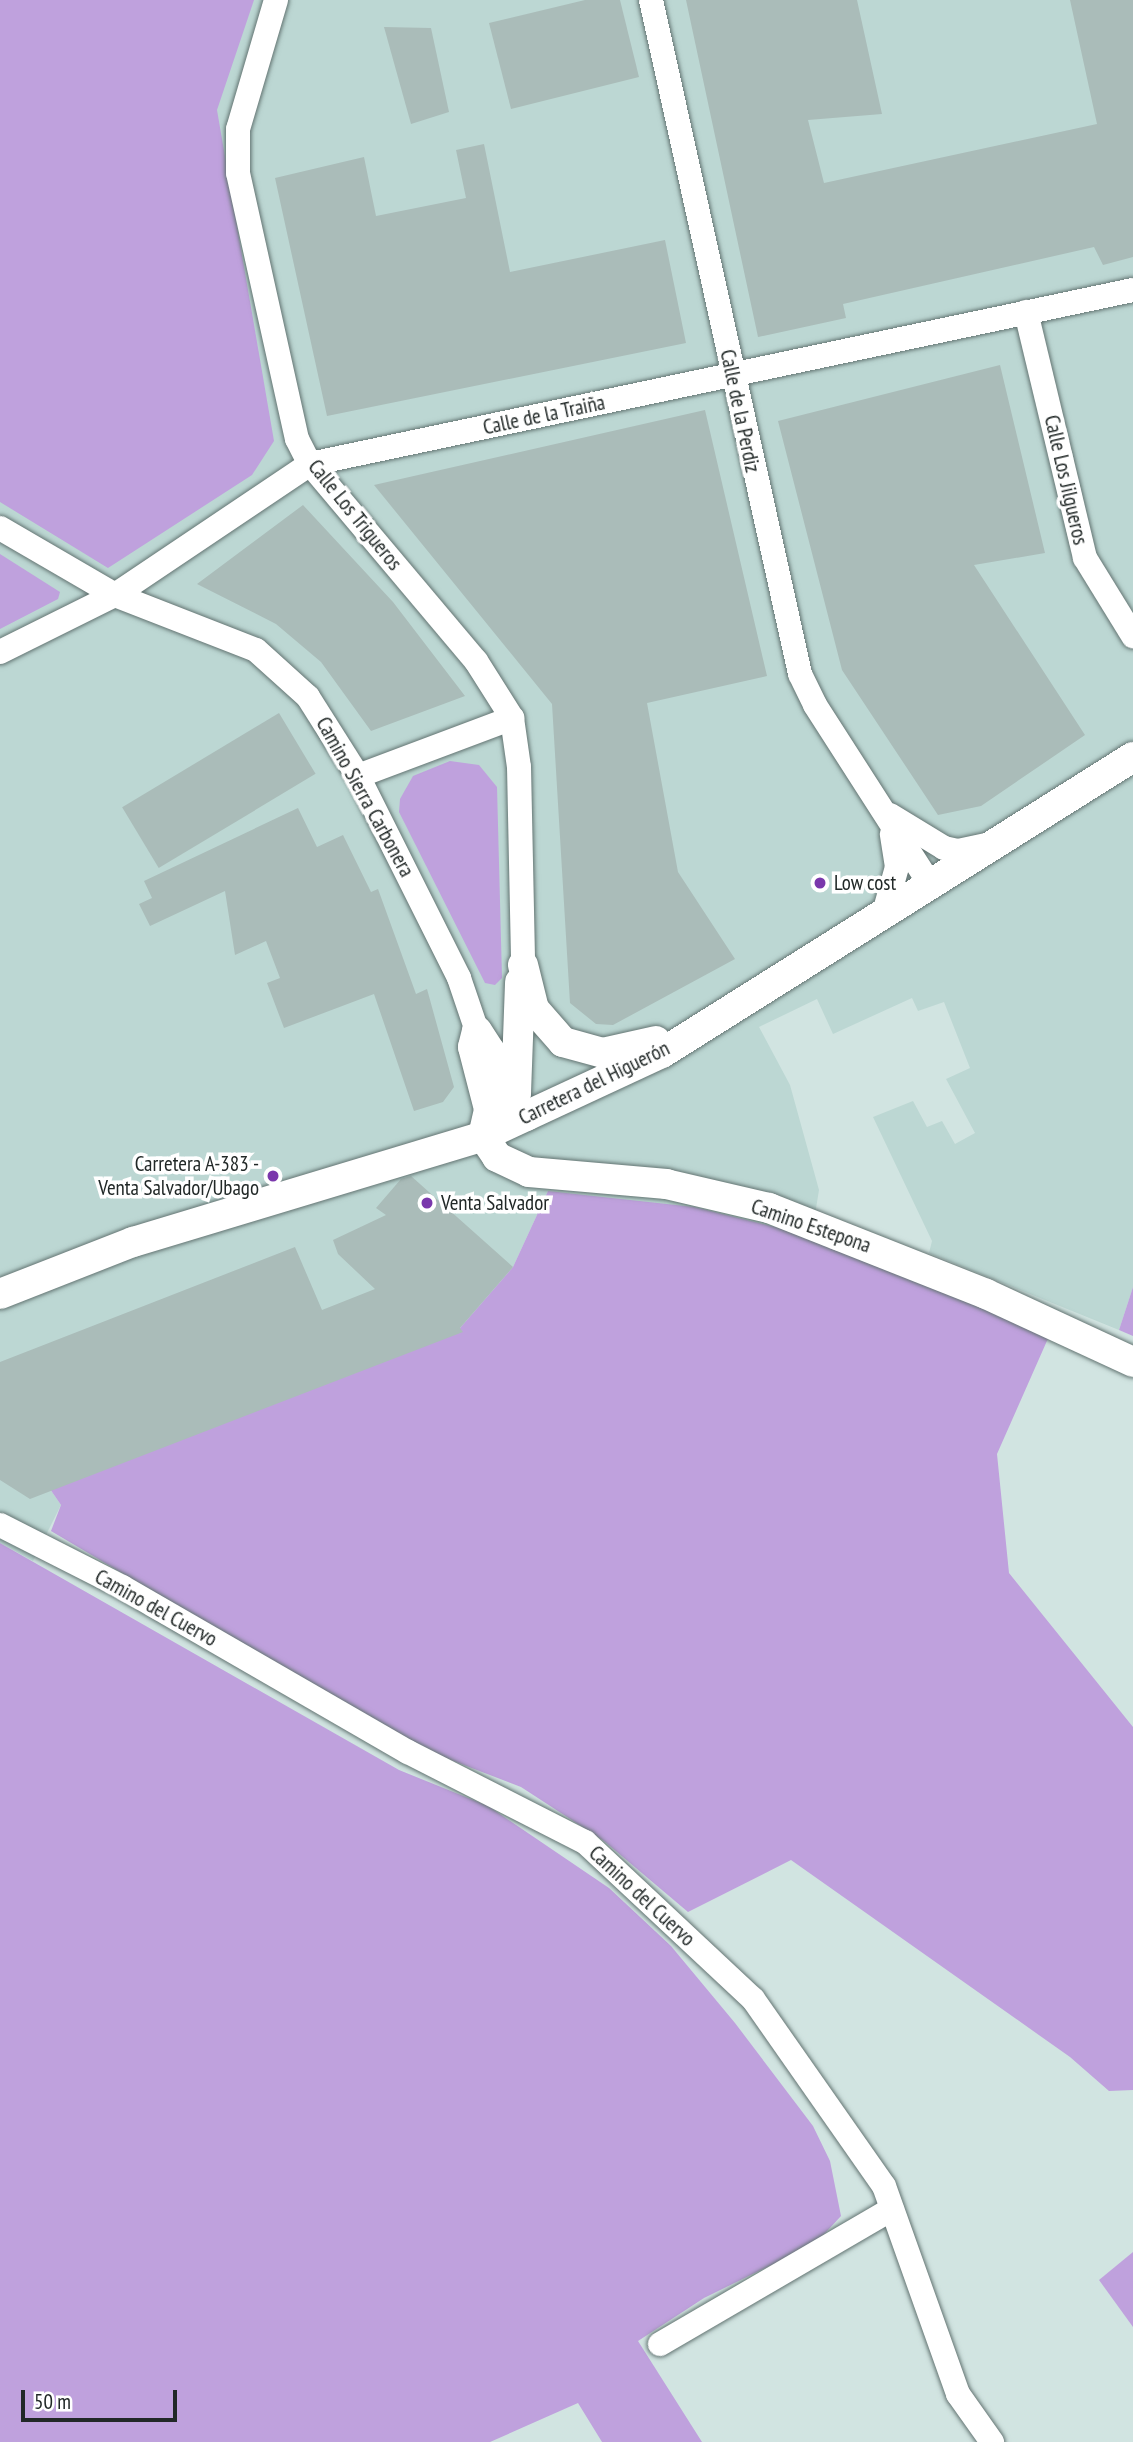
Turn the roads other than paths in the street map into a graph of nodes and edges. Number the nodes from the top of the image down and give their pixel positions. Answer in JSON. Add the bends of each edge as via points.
{"nodes":[{"id":1,"x":276,"y":0,"type":"edge"},
{"id":2,"x":651,"y":0,"type":"edge"},
{"id":3,"x":1133,"y":290,"type":"edge"},
{"id":4,"x":1026,"y":312,"type":"junction"},
{"id":5,"x":733,"y":375,"type":"junction"},
{"id":6,"x":310,"y":464,"type":"junction"},
{"id":7,"x":0,"y":528,"type":"edge"},
{"id":8,"x":115,"y":595,"type":"junction"},
{"id":9,"x":1133,"y":636,"type":"edge"},
{"id":10,"x":0,"y":652,"type":"edge"},
{"id":11,"x":512,"y":718,"type":"junction"},
{"id":12,"x":1133,"y":736,"type":"edge"},
{"id":13,"x":1127,"y":761,"type":"edge"},
{"id":14,"x":358,"y":776,"type":"junction"},
{"id":15,"x":883,"y":813,"type":"junction"},
{"id":16,"x":995,"y":844,"type":"junction"},
{"id":17,"x":930,"y":884,"type":"junction"},
{"id":18,"x":884,"y":914,"type":"junction"},
{"id":19,"x":523,"y":965,"type":"junction"},
{"id":20,"x":731,"y":1010,"type":"junction"},
{"id":21,"x":476,"y":1025,"type":"junction"},
{"id":22,"x":517,"y":1027,"type":"junction"},
{"id":23,"x":505,"y":1123,"type":"junction"},
{"id":24,"x":0,"y":1294,"type":"edge"},
{"id":25,"x":1133,"y":1362,"type":"edge"},
{"id":26,"x":0,"y":1525,"type":"edge"},
{"id":27,"x":892,"y":2209,"type":"junction"},
{"id":28,"x":660,"y":2344,"type":"dead end"},
{"id":29,"x":992,"y":2442,"type":"edge"}],
"edges":[{"from":1,"to":6,"type":"street","name":"Calle Los Trigueros","via":[[238,129],[238,173],[298,439]]},
{"from":2,"to":5,"type":"street","name":"Calle de la Perdiz"},
{"from":3,"to":4,"type":"street","name":"Calle de la Traiña"},
{"from":4,"to":5,"type":"street","name":"Calle de la Traiña"},
{"from":4,"to":9,"type":"street","name":"Calle Los Jilgueros","via":[[1085,558]]},
{"from":5,"to":6,"type":"street","name":"Calle de la Traiña"},
{"from":5,"to":15,"type":"street","name":"Calle de la Perdiz","via":[[800,674]]},
{"from":6,"to":8,"type":"street","name":"Calle de la Traiña"},
{"from":6,"to":11,"type":"street","name":"Calle Los Trigueros","via":[[476,661]]},
{"from":7,"to":8,"type":"street","name":"Camino Sierra Carbonera"},
{"from":8,"to":10,"type":"street","name":"Calle de la Traiña"},
{"from":8,"to":14,"type":"street","name":"Camino Sierra Carbonera","via":[[256,650],[308,696]]},
{"from":11,"to":14,"type":"street"},
{"from":11,"to":19,"type":"street","name":"Calle Los Trigueros","via":[[519,767]]},
{"from":12,"to":13,"type":"main road"},
{"from":13,"to":16,"type":"main road","name":"Carretera del Higuerón"},
{"from":14,"to":21,"type":"street","name":"Camino Sierra Carbonera","via":[[453,967]]},
{"from":15,"to":16,"type":"street","name":"Calle de la Perdiz","via":[[944,848],[958,851]]},
{"from":15,"to":17,"type":"street","name":"Calle de la Perdiz"},
{"from":15,"to":18,"type":"street","name":"Calle de la Perdiz","via":[[897,867]]},
{"from":16,"to":17,"type":"main road","name":"Carretera del Higuerón"},
{"from":17,"to":18,"type":"main road","name":"Carretera del Higuerón"},
{"from":18,"to":20,"type":"main road","name":"Carretera del Higuerón"},
{"from":19,"to":20,"type":"main road","via":[[538,1016],[563,1042],[587,1052],[649,1043]]},
{"from":19,"to":22,"type":"main road"},
{"from":20,"to":23,"type":"main road","name":"Carretera del Higuerón","via":[[662,1053]]},
{"from":21,"to":22,"type":"main road","via":[[495,1043],[505,1041]]},
{"from":21,"to":23,"type":"main road","via":[[473,1046],[489,1108]]},
{"from":22,"to":23,"type":"main road"},
{"from":23,"to":24,"type":"main road","name":"Carretera del Higuerón","via":[[133,1242]]},
{"from":23,"to":25,"type":"main road","name":"Camino Estepona","via":[[497,1157],[529,1172],[666,1184],[769,1208],[986,1294]]},
{"from":26,"to":27,"type":"street","name":"Camino del Cuervo","via":[[122,1587],[408,1752],[584,1842],[753,1999],[884,2186]]},
{"from":27,"to":28,"type":"street"},
{"from":27,"to":29,"type":"street","name":"Camino del Cuervo","via":[[958,2394]]}]}
